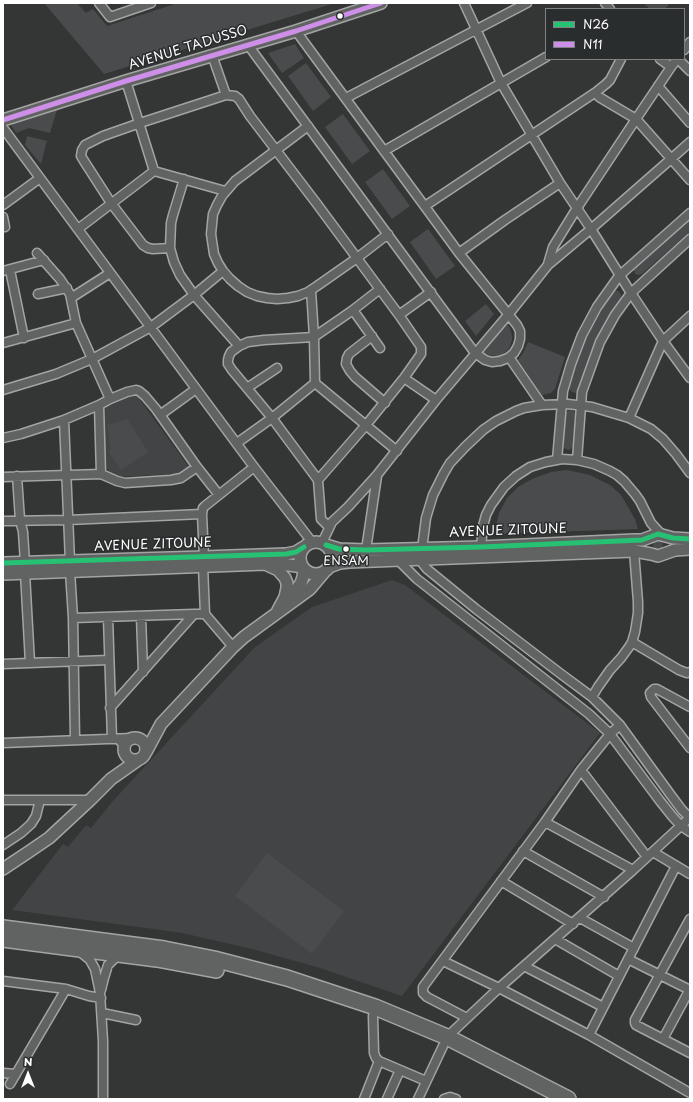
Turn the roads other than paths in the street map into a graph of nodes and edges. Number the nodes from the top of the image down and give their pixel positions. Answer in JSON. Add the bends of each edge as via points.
{"nodes":[{"id":1,"x":99,"y":3,"type":"edge"},
{"id":2,"x":148,"y":3,"type":"edge"},
{"id":3,"x":381,"y":3,"type":"edge"},
{"id":4,"x":464,"y":3,"type":"edge"},
{"id":5,"x":527,"y":3,"type":"edge"},
{"id":6,"x":296,"y":30,"type":"junction"},
{"id":7,"x":476,"y":30,"type":"junction"},
{"id":8,"x":248,"y":45,"type":"junction"},
{"id":9,"x":212,"y":55,"type":"junction"},
{"id":10,"x":545,"y":58,"type":"edge"},
{"id":11,"x":620,"y":60,"type":"edge"},
{"id":12,"x":661,"y":60,"type":"edge"},
{"id":13,"x":677,"y":60,"type":"edge"},
{"id":14,"x":679,"y":60,"type":"edge"},
{"id":15,"x":671,"y":67,"type":"junction"},
{"id":16,"x":690,"y":71,"type":"edge"},
{"id":17,"x":126,"y":81,"type":"junction"},
{"id":18,"x":501,"y":83,"type":"junction"},
{"id":19,"x":658,"y":86,"type":"junction"},
{"id":20,"x":226,"y":94,"type":"junction"},
{"id":21,"x":599,"y":97,"type":"dead end"},
{"id":22,"x":346,"y":98,"type":"junction"},
{"id":23,"x":636,"y":119,"type":"junction"},
{"id":24,"x":3,"y":120,"type":"edge"},
{"id":25,"x":140,"y":123,"type":"junction"},
{"id":26,"x":690,"y":123,"type":"edge"},
{"id":27,"x":308,"y":126,"type":"junction"},
{"id":28,"x":3,"y":128,"type":"edge"},
{"id":29,"x":531,"y":134,"type":"junction"},
{"id":30,"x":690,"y":142,"type":"edge"},
{"id":31,"x":276,"y":150,"type":"junction"},
{"id":32,"x":384,"y":151,"type":"junction"},
{"id":33,"x":671,"y":159,"type":"junction"},
{"id":34,"x":154,"y":171,"type":"junction"},
{"id":35,"x":40,"y":178,"type":"junction"},
{"id":36,"x":184,"y":179,"type":"junction"},
{"id":37,"x":690,"y":180,"type":"edge"},
{"id":38,"x":560,"y":183,"type":"junction"},
{"id":39,"x":225,"y":191,"type":"junction"},
{"id":40,"x":111,"y":203,"type":"junction"},
{"id":41,"x":3,"y":205,"type":"edge"},
{"id":42,"x":425,"y":206,"type":"junction"},
{"id":43,"x":577,"y":208,"type":"junction"},
{"id":44,"x":690,"y":213,"type":"edge"},
{"id":45,"x":3,"y":217,"type":"edge"},
{"id":46,"x":5,"y":228,"type":"dead end"},
{"id":47,"x":78,"y":229,"type":"junction"},
{"id":48,"x":591,"y":229,"type":"junction"},
{"id":49,"x":388,"y":234,"type":"junction"},
{"id":50,"x":690,"y":239,"type":"edge"},
{"id":51,"x":170,"y":248,"type":"junction"},
{"id":52,"x":37,"y":253,"type":"dead end"},
{"id":53,"x":459,"y":253,"type":"junction"},
{"id":54,"x":357,"y":258,"type":"junction"},
{"id":55,"x":44,"y":260,"type":"junction"},
{"id":56,"x":548,"y":265,"type":"junction"},
{"id":57,"x":7,"y":270,"type":"edge"},
{"id":58,"x":223,"y":271,"type":"junction"},
{"id":59,"x":110,"y":273,"type":"junction"},
{"id":60,"x":620,"y":276,"type":"junction"},
{"id":61,"x":67,"y":288,"type":"junction"},
{"id":62,"x":380,"y":289,"type":"junction"},
{"id":63,"x":311,"y":290,"type":"junction"},
{"id":64,"x":431,"y":292,"type":"junction"},
{"id":65,"x":630,"y":293,"type":"junction"},
{"id":66,"x":38,"y":294,"type":"dead end"},
{"id":67,"x":194,"y":296,"type":"junction"},
{"id":68,"x":71,"y":298,"type":"junction"},
{"id":69,"x":353,"y":310,"type":"junction"},
{"id":70,"x":399,"y":315,"type":"junction"},
{"id":71,"x":508,"y":315,"type":"junction"},
{"id":72,"x":690,"y":316,"type":"edge"},
{"id":73,"x":76,"y":323,"type":"junction"},
{"id":74,"x":151,"y":327,"type":"junction"},
{"id":75,"x":372,"y":336,"type":"junction"},
{"id":76,"x":314,"y":337,"type":"junction"},
{"id":77,"x":24,"y":338,"type":"junction"},
{"id":78,"x":663,"y":341,"type":"junction"},
{"id":79,"x":3,"y":343,"type":"edge"},
{"id":80,"x":239,"y":346,"type":"junction"},
{"id":81,"x":380,"y":348,"type":"dead end"},
{"id":82,"x":475,"y":353,"type":"junction"},
{"id":83,"x":509,"y":357,"type":"junction"},
{"id":84,"x":92,"y":359,"type":"junction"},
{"id":85,"x":277,"y":368,"type":"dead end"},
{"id":86,"x":690,"y":377,"type":"edge"},
{"id":87,"x":404,"y":378,"type":"junction"},
{"id":88,"x":315,"y":383,"type":"junction"},
{"id":89,"x":247,"y":388,"type":"junction"},
{"id":90,"x":196,"y":389,"type":"junction"},
{"id":91,"x":3,"y":390,"type":"edge"},
{"id":92,"x":110,"y":399,"type":"junction"},
{"id":93,"x":436,"y":400,"type":"junction"},
{"id":94,"x":385,"y":403,"type":"junction"},
{"id":95,"x":561,"y":404,"type":"junction"},
{"id":96,"x":99,"y":405,"type":"junction"},
{"id":97,"x":542,"y":405,"type":"junction"},
{"id":98,"x":580,"y":406,"type":"junction"},
{"id":99,"x":160,"y":415,"type":"junction"},
{"id":100,"x":272,"y":418,"type":"junction"},
{"id":101,"x":629,"y":418,"type":"junction"},
{"id":102,"x":64,"y":420,"type":"junction"},
{"id":103,"x":366,"y":425,"type":"junction"},
{"id":104,"x":3,"y":438,"type":"edge"},
{"id":105,"x":237,"y":443,"type":"junction"},
{"id":106,"x":397,"y":451,"type":"junction"},
{"id":107,"x":557,"y":460,"type":"junction"},
{"id":108,"x":577,"y":460,"type":"junction"},
{"id":109,"x":197,"y":467,"type":"junction"},
{"id":110,"x":254,"y":467,"type":"junction"},
{"id":111,"x":690,"y":473,"type":"edge"},
{"id":112,"x":101,"y":474,"type":"junction"},
{"id":113,"x":66,"y":475,"type":"junction"},
{"id":114,"x":377,"y":475,"type":"junction"},
{"id":115,"x":17,"y":476,"type":"junction"},
{"id":116,"x":3,"y":477,"type":"edge"},
{"id":117,"x":318,"y":480,"type":"junction"},
{"id":118,"x":219,"y":495,"type":"junction"},
{"id":119,"x":202,"y":514,"type":"junction"},
{"id":120,"x":20,"y":520,"type":"junction"},
{"id":121,"x":68,"y":520,"type":"junction"},
{"id":122,"x":3,"y":521,"type":"edge"},
{"id":123,"x":329,"y":527,"type":"junction"},
{"id":124,"x":657,"y":536,"type":"junction"},
{"id":125,"x":690,"y":539,"type":"edge"},
{"id":126,"x":316,"y":544,"type":"junction"},
{"id":127,"x":481,"y":547,"type":"junction"},
{"id":128,"x":690,"y":549,"type":"edge"},
{"id":129,"x":366,"y":550,"type":"junction"},
{"id":130,"x":634,"y":551,"type":"junction"},
{"id":131,"x":421,"y":554,"type":"junction"},
{"id":132,"x":651,"y":554,"type":"junction"},
{"id":133,"x":664,"y":554,"type":"junction"},
{"id":134,"x":398,"y":560,"type":"junction"},
{"id":135,"x":203,"y":562,"type":"junction"},
{"id":136,"x":3,"y":564,"type":"edge"},
{"id":137,"x":265,"y":564,"type":"junction"},
{"id":138,"x":70,"y":567,"type":"junction"},
{"id":139,"x":25,"y":568,"type":"junction"},
{"id":140,"x":304,"y":568,"type":"junction"},
{"id":141,"x":328,"y":568,"type":"junction"},
{"id":142,"x":428,"y":569,"type":"junction"},
{"id":143,"x":3,"y":574,"type":"edge"},
{"id":144,"x":417,"y":579,"type":"junction"},
{"id":145,"x":280,"y":610,"type":"junction"},
{"id":146,"x":194,"y":614,"type":"junction"},
{"id":147,"x":205,"y":614,"type":"junction"},
{"id":148,"x":141,"y":616,"type":"junction"},
{"id":149,"x":108,"y":617,"type":"junction"},
{"id":150,"x":73,"y":618,"type":"junction"},
{"id":151,"x":632,"y":642,"type":"junction"},
{"id":152,"x":233,"y":647,"type":"junction"},
{"id":153,"x":109,"y":660,"type":"junction"},
{"id":154,"x":73,"y":661,"type":"junction"},
{"id":155,"x":30,"y":663,"type":"junction"},
{"id":156,"x":3,"y":664,"type":"edge"},
{"id":157,"x":143,"y":672,"type":"junction"},
{"id":158,"x":690,"y":672,"type":"edge"},
{"id":159,"x":592,"y":697,"type":"junction"},
{"id":160,"x":690,"y":707,"type":"edge"},
{"id":161,"x":110,"y":708,"type":"junction"},
{"id":162,"x":161,"y":724,"type":"junction"},
{"id":163,"x":620,"y":725,"type":"junction"},
{"id":164,"x":610,"y":734,"type":"junction"},
{"id":165,"x":135,"y":738,"type":"junction"},
{"id":166,"x":75,"y":740,"type":"junction"},
{"id":167,"x":3,"y":743,"type":"edge"},
{"id":168,"x":119,"y":744,"type":"junction"},
{"id":169,"x":690,"y":748,"type":"edge"},
{"id":170,"x":142,"y":756,"type":"junction"},
{"id":171,"x":581,"y":770,"type":"junction"},
{"id":172,"x":111,"y":779,"type":"junction"},
{"id":173,"x":3,"y":800,"type":"edge"},
{"id":174,"x":40,"y":800,"type":"junction"},
{"id":175,"x":90,"y":800,"type":"junction"},
{"id":176,"x":690,"y":818,"type":"edge"},
{"id":177,"x":545,"y":822,"type":"junction"},
{"id":178,"x":681,"y":826,"type":"junction"},
{"id":179,"x":690,"y":832,"type":"edge"},
{"id":180,"x":3,"y":845,"type":"edge"},
{"id":181,"x":523,"y":851,"type":"junction"},
{"id":182,"x":650,"y":855,"type":"junction"},
{"id":183,"x":676,"y":866,"type":"junction"},
{"id":184,"x":3,"y":869,"type":"edge"},
{"id":185,"x":633,"y":870,"type":"junction"},
{"id":186,"x":690,"y":874,"type":"edge"},
{"id":187,"x":501,"y":881,"type":"junction"},
{"id":188,"x":604,"y":897,"type":"junction"},
{"id":189,"x":580,"y":918,"type":"junction"},
{"id":190,"x":690,"y":919,"type":"edge"},
{"id":191,"x":573,"y":924,"type":"junction"},
{"id":192,"x":4,"y":931,"type":"edge"},
{"id":193,"x":555,"y":938,"type":"junction"},
{"id":194,"x":634,"y":948,"type":"junction"},
{"id":195,"x":76,"y":949,"type":"junction"},
{"id":196,"x":119,"y":955,"type":"junction"},
{"id":197,"x":628,"y":959,"type":"junction"},
{"id":198,"x":443,"y":961,"type":"junction"},
{"id":199,"x":524,"y":966,"type":"junction"},
{"id":200,"x":660,"y":975,"type":"junction"},
{"id":201,"x":619,"y":976,"type":"junction"},
{"id":202,"x":3,"y":981,"type":"edge"},
{"id":203,"x":499,"y":988,"type":"junction"},
{"id":204,"x":66,"y":989,"type":"junction"},
{"id":205,"x":690,"y":990,"type":"edge"},
{"id":206,"x":100,"y":995,"type":"junction"},
{"id":207,"x":603,"y":1007,"type":"junction"},
{"id":208,"x":102,"y":1013,"type":"junction"},
{"id":209,"x":373,"y":1016,"type":"junction"},
{"id":210,"x":467,"y":1018,"type":"junction"},
{"id":211,"x":136,"y":1020,"type":"dead end"},
{"id":212,"x":589,"y":1035,"type":"junction"},
{"id":213,"x":663,"y":1039,"type":"junction"},
{"id":214,"x":445,"y":1041,"type":"junction"},
{"id":215,"x":690,"y":1053,"type":"edge"},
{"id":216,"x":379,"y":1061,"type":"junction"},
{"id":217,"x":400,"y":1070,"type":"junction"},
{"id":218,"x":3,"y":1073,"type":"edge"},
{"id":219,"x":16,"y":1074,"type":"junction"},
{"id":220,"x":426,"y":1081,"type":"junction"},
{"id":221,"x":10,"y":1084,"type":"dead end"},
{"id":222,"x":690,"y":1093,"type":"edge"},
{"id":223,"x":103,"y":1099,"type":"edge"},
{"id":224,"x":364,"y":1099,"type":"edge"},
{"id":225,"x":387,"y":1099,"type":"edge"},
{"id":226,"x":418,"y":1099,"type":"edge"},
{"id":227,"x":444,"y":1099,"type":"edge"},
{"id":228,"x":456,"y":1099,"type":"edge"},
{"id":229,"x":547,"y":1099,"type":"edge"},
{"id":230,"x":568,"y":1099,"type":"edge"}],
"edges":[{"from":1,"to":2,"type":"street","via":[[110,17]]},
{"from":3,"to":6,"type":"main road","name":"AVENUE TADUSSO"},
{"from":4,"to":7,"type":"street"},
{"from":5,"to":7,"type":"street"},
{"from":6,"to":8,"type":"main road","name":"AVENUE TADUSSO"},
{"from":6,"to":22,"type":"street"},
{"from":7,"to":18,"type":"street"},
{"from":7,"to":22,"type":"street"},
{"from":8,"to":9,"type":"main road","name":"AVENUE TADUSSO"},
{"from":8,"to":27,"type":"street"},
{"from":9,"to":17,"type":"main road","name":"AVENUE TADUSSO"},
{"from":9,"to":20,"type":"street"},
{"from":10,"to":18,"type":"street"},
{"from":11,"to":29,"type":"street","via":[[606,84]]},
{"from":12,"to":15,"type":"street"},
{"from":13,"to":15,"type":"street"},
{"from":14,"to":16,"type":"street"},
{"from":15,"to":19,"type":"street"},
{"from":17,"to":24,"type":"main road","name":"AVENUE TADUSSO"},
{"from":17,"to":25,"type":"street"},
{"from":18,"to":29,"type":"street"},
{"from":18,"to":32,"type":"street"},
{"from":19,"to":23,"type":"street"},
{"from":19,"to":26,"type":"street"},
{"from":20,"to":25,"type":"street"},
{"from":20,"to":31,"type":"street","via":[[239,99]]},
{"from":21,"to":23,"type":"street"},
{"from":22,"to":32,"type":"street"},
{"from":23,"to":33,"type":"street"},
{"from":23,"to":43,"type":"street"},
{"from":25,"to":34,"type":"street"},
{"from":25,"to":40,"type":"street","via":[[103,136],[85,145],[82,150],[81,156]]},
{"from":27,"to":31,"type":"street"},
{"from":27,"to":49,"type":"street"},
{"from":28,"to":35,"type":"street"},
{"from":29,"to":38,"type":"street"},
{"from":29,"to":42,"type":"street"},
{"from":30,"to":33,"type":"street"},
{"from":31,"to":39,"type":"street"},
{"from":31,"to":54,"type":"street"},
{"from":32,"to":42,"type":"street"},
{"from":33,"to":37,"type":"street"},
{"from":33,"to":48,"type":"street"},
{"from":34,"to":36,"type":"street"},
{"from":34,"to":40,"type":"street"},
{"from":35,"to":41,"type":"street"},
{"from":35,"to":47,"type":"street"},
{"from":36,"to":39,"type":"street"},
{"from":36,"to":51,"type":"street","via":[[173,214]]},
{"from":38,"to":43,"type":"street"},
{"from":38,"to":53,"type":"street"},
{"from":39,"to":58,"type":"street","via":[[213,214],[211,234],[214,254]]},
{"from":40,"to":47,"type":"street"},
{"from":40,"to":51,"type":"street","via":[[143,245],[153,249]]},
{"from":42,"to":53,"type":"street"},
{"from":43,"to":48,"type":"street"},
{"from":43,"to":56,"type":"street","via":[[553,247]]},
{"from":44,"to":60,"type":"street"},
{"from":45,"to":46,"type":"street"},
{"from":47,"to":59,"type":"street"},
{"from":48,"to":56,"type":"street"},
{"from":48,"to":60,"type":"street"},
{"from":49,"to":54,"type":"street"},
{"from":49,"to":64,"type":"street"},
{"from":50,"to":65,"type":"street"},
{"from":51,"to":67,"type":"street","via":[[176,268]]},
{"from":52,"to":55,"type":"street"},
{"from":53,"to":71,"type":"street"},
{"from":54,"to":62,"type":"street"},
{"from":54,"to":63,"type":"street"},
{"from":55,"to":57,"type":"street"},
{"from":55,"to":61,"type":"street"},
{"from":56,"to":71,"type":"street"},
{"from":57,"to":77,"type":"street"},
{"from":58,"to":63,"type":"street","via":[[238,286],[252,294],[267,298],[288,298]]},
{"from":58,"to":67,"type":"street"},
{"from":59,"to":68,"type":"street"},
{"from":59,"to":74,"type":"street"},
{"from":60,"to":65,"type":"street"},
{"from":60,"to":95,"type":"street","via":[[597,307],[582,335],[571,364]]},
{"from":61,"to":66,"type":"street"},
{"from":61,"to":68,"type":"street"},
{"from":62,"to":69,"type":"street"},
{"from":62,"to":70,"type":"street"},
{"from":63,"to":76,"type":"street"},
{"from":64,"to":70,"type":"street"},
{"from":64,"to":82,"type":"street"},
{"from":65,"to":78,"type":"street"},
{"from":65,"to":98,"type":"street","via":[[600,342],[582,392]]},
{"from":67,"to":74,"type":"street"},
{"from":67,"to":80,"type":"street"},
{"from":68,"to":73,"type":"street"},
{"from":69,"to":75,"type":"street"},
{"from":69,"to":76,"type":"street"},
{"from":70,"to":87,"type":"street","via":[[418,342],[421,351]]},
{"from":71,"to":82,"type":"street"},
{"from":71,"to":83,"type":"street","via":[[520,331],[518,346]]},
{"from":72,"to":78,"type":"street"},
{"from":73,"to":77,"type":"street"},
{"from":73,"to":84,"type":"street"},
{"from":74,"to":84,"type":"street"},
{"from":74,"to":90,"type":"street"},
{"from":75,"to":81,"type":"street"},
{"from":75,"to":94,"type":"street","via":[[349,354],[346,364],[355,377]]},
{"from":76,"to":80,"type":"street","via":[[264,340]]},
{"from":76,"to":88,"type":"street"},
{"from":77,"to":79,"type":"street"},
{"from":78,"to":86,"type":"street"},
{"from":78,"to":101,"type":"street"},
{"from":80,"to":89,"type":"street","via":[[229,356],[228,364]]},
{"from":82,"to":83,"type":"street","via":[[492,362]]},
{"from":82,"to":93,"type":"street"},
{"from":83,"to":97,"type":"street"},
{"from":84,"to":91,"type":"street","via":[[56,374]]},
{"from":84,"to":92,"type":"street"},
{"from":85,"to":89,"type":"street"},
{"from":87,"to":93,"type":"street"},
{"from":87,"to":94,"type":"street"},
{"from":88,"to":100,"type":"street"},
{"from":88,"to":103,"type":"street"},
{"from":89,"to":100,"type":"street"},
{"from":90,"to":99,"type":"street"},
{"from":90,"to":105,"type":"street"},
{"from":92,"to":96,"type":"street"},
{"from":92,"to":99,"type":"street","via":[[136,390],[145,396]]},
{"from":93,"to":106,"type":"street"},
{"from":94,"to":103,"type":"street"},
{"from":95,"to":97,"type":"street"},
{"from":95,"to":98,"type":"street"},
{"from":95,"to":107,"type":"street"},
{"from":96,"to":102,"type":"street"},
{"from":96,"to":112,"type":"street"},
{"from":97,"to":131,"type":"street","via":[[516,411],[496,421],[457,454],[433,495],[426,518]]},
{"from":98,"to":101,"type":"street","via":[[601,409]]},
{"from":98,"to":108,"type":"street"},
{"from":99,"to":109,"type":"street"},
{"from":100,"to":105,"type":"street"},
{"from":100,"to":117,"type":"street"},
{"from":101,"to":111,"type":"street","via":[[651,429],[663,439]]},
{"from":102,"to":104,"type":"street"},
{"from":102,"to":113,"type":"street"},
{"from":103,"to":106,"type":"street"},
{"from":103,"to":117,"type":"street"},
{"from":105,"to":110,"type":"street"},
{"from":106,"to":114,"type":"street"},
{"from":107,"to":108,"type":"street"},
{"from":107,"to":127,"type":"street","via":[[530,467],[504,487],[486,515]]},
{"from":108,"to":124,"type":"street","via":[[602,467],[624,481],[638,497]]},
{"from":109,"to":112,"type":"street","via":[[181,478],[171,480],[125,483]]},
{"from":109,"to":118,"type":"street"},
{"from":110,"to":118,"type":"street"},
{"from":110,"to":126,"type":"street"},
{"from":112,"to":113,"type":"street"},
{"from":113,"to":115,"type":"street"},
{"from":113,"to":121,"type":"street"},
{"from":114,"to":123,"type":"street"},
{"from":114,"to":129,"type":"street"},
{"from":115,"to":116,"type":"street"},
{"from":115,"to":120,"type":"street"},
{"from":117,"to":123,"type":"street","via":[[321,519]]},
{"from":118,"to":119,"type":"street","via":[[203,508]]},
{"from":119,"to":121,"type":"street"},
{"from":119,"to":135,"type":"street"},
{"from":120,"to":121,"type":"street"},
{"from":120,"to":122,"type":"street"},
{"from":120,"to":139,"type":"street"},
{"from":121,"to":138,"type":"street"},
{"from":123,"to":126,"type":"street"},
{"from":124,"to":125,"type":"main road","name":"AVENUE ZITOUNE"},
{"from":124,"to":127,"type":"main road","name":"AVENUE ZITOUNE","via":[[642,540]]},
{"from":124,"to":132,"type":"main road","via":[[647,543]]},
{"from":124,"to":133,"type":"main road","via":[[667,538],[669,545]]},
{"from":126,"to":129,"type":"main road","name":"AVENUE ZITOUNE","via":[[339,550]]},
{"from":126,"to":135,"type":"main road","name":"AVENUE ZITOUNE","via":[[286,554]]},
{"from":126,"to":140,"type":"main road","via":[[300,557]]},
{"from":126,"to":141,"type":"main road","via":[[329,548],[332,558]]},
{"from":127,"to":131,"type":"main road","name":"AVENUE ZITOUNE"},
{"from":128,"to":133,"type":"main road","name":"AVENUE ZITOUNE"},
{"from":129,"to":131,"type":"main road","name":"AVENUE ZITOUNE"},
{"from":130,"to":131,"type":"main road","name":"AVENUE ZITOUNE"},
{"from":130,"to":132,"type":"main road","name":"AVENUE ZITOUNE"},
{"from":130,"to":151,"type":"street","via":[[638,613]]},
{"from":131,"to":134,"type":"main road","name":"AVENUE ZITOUNE"},
{"from":131,"to":142,"type":"street"},
{"from":132,"to":133,"type":"main road","name":"AVENUE ZITOUNE"},
{"from":134,"to":141,"type":"main road","name":"AVENUE ZITOUNE","via":[[340,562]]},
{"from":134,"to":144,"type":"street"},
{"from":135,"to":137,"type":"main road","name":"AVENUE ZITOUNE"},
{"from":135,"to":138,"type":"main road","name":"AVENUE ZITOUNE"},
{"from":135,"to":147,"type":"street"},
{"from":136,"to":139,"type":"main road","name":"AVENUE ZITOUNE"},
{"from":137,"to":140,"type":"main road","name":"AVENUE ZITOUNE"},
{"from":137,"to":145,"type":"main road","via":[[278,570],[287,583]]},
{"from":138,"to":139,"type":"main road","name":"AVENUE ZITOUNE"},
{"from":138,"to":150,"type":"street"},
{"from":139,"to":143,"type":"main road","name":"AVENUE ZITOUNE"},
{"from":139,"to":155,"type":"street"},
{"from":140,"to":141,"type":"main road","via":[[313,574],[322,573]]},
{"from":140,"to":145,"type":"main road","via":[[300,583]]},
{"from":141,"to":145,"type":"main road","via":[[310,589]]},
{"from":142,"to":144,"type":"street"},
{"from":142,"to":159,"type":"street"},
{"from":144,"to":164,"type":"street","via":[[589,714]]},
{"from":145,"to":152,"type":"main road"},
{"from":146,"to":147,"type":"street"},
{"from":146,"to":148,"type":"street"},
{"from":146,"to":157,"type":"street"},
{"from":147,"to":152,"type":"street"},
{"from":148,"to":149,"type":"street"},
{"from":148,"to":157,"type":"street"},
{"from":149,"to":150,"type":"street"},
{"from":149,"to":153,"type":"street"},
{"from":150,"to":154,"type":"street"},
{"from":151,"to":158,"type":"street","via":[[679,670]]},
{"from":151,"to":159,"type":"street"},
{"from":152,"to":162,"type":"main road"},
{"from":153,"to":154,"type":"street"},
{"from":153,"to":161,"type":"street"},
{"from":154,"to":155,"type":"street"},
{"from":154,"to":166,"type":"street"},
{"from":155,"to":156,"type":"street"},
{"from":157,"to":161,"type":"street"},
{"from":159,"to":163,"type":"street"},
{"from":160,"to":169,"type":"street","via":[[657,689],[650,693]]},
{"from":161,"to":168,"type":"street"},
{"from":162,"to":165,"type":"main road"},
{"from":162,"to":170,"type":"main road"},
{"from":163,"to":164,"type":"street"},
{"from":163,"to":176,"type":"street"},
{"from":164,"to":171,"type":"street"},
{"from":164,"to":178,"type":"street"},
{"from":165,"to":168,"type":"main road"},
{"from":165,"to":170,"type":"main road","via":[[145,744]]},
{"from":166,"to":167,"type":"street"},
{"from":166,"to":168,"type":"street"},
{"from":168,"to":170,"type":"main road","via":[[126,756],[132,760]]},
{"from":168,"to":172,"type":"main road","via":[[118,766]]},
{"from":170,"to":172,"type":"main road"},
{"from":171,"to":177,"type":"street"},
{"from":171,"to":182,"type":"street"},
{"from":172,"to":175,"type":"main road"},
{"from":173,"to":174,"type":"street"},
{"from":174,"to":175,"type":"street"},
{"from":174,"to":180,"type":"street","via":[[31,824]]},
{"from":175,"to":184,"type":"main road","via":[[49,838]]},
{"from":176,"to":178,"type":"street"},
{"from":177,"to":181,"type":"street"},
{"from":177,"to":185,"type":"street"},
{"from":178,"to":179,"type":"street"},
{"from":178,"to":182,"type":"street"},
{"from":181,"to":187,"type":"street"},
{"from":181,"to":188,"type":"street"},
{"from":182,"to":183,"type":"street"},
{"from":182,"to":185,"type":"street"},
{"from":183,"to":186,"type":"street"},
{"from":183,"to":194,"type":"street"},
{"from":185,"to":188,"type":"street"},
{"from":187,"to":191,"type":"street"},
{"from":187,"to":198,"type":"street"},
{"from":188,"to":189,"type":"street"},
{"from":189,"to":191,"type":"street"},
{"from":189,"to":194,"type":"street"},
{"from":190,"to":200,"type":"street"},
{"from":191,"to":193,"type":"street"},
{"from":192,"to":195,"type":"highway"},
{"from":192,"to":214,"type":"highway","via":[[164,949],[247,967],[375,1007]]},
{"from":193,"to":199,"type":"street"},
{"from":193,"to":201,"type":"street"},
{"from":194,"to":197,"type":"street"},
{"from":195,"to":196,"type":"highway"},
{"from":195,"to":206,"type":"street","via":[[90,960],[95,969]]},
{"from":196,"to":206,"type":"street","via":[[108,965]]},
{"from":196,"to":209,"type":"highway","via":[[158,959],[244,976]]},
{"from":197,"to":200,"type":"street"},
{"from":197,"to":201,"type":"street"},
{"from":198,"to":203,"type":"street"},
{"from":198,"to":210,"type":"street","via":[[423,987],[424,993]]},
{"from":199,"to":203,"type":"street"},
{"from":199,"to":207,"type":"street"},
{"from":200,"to":205,"type":"street"},
{"from":200,"to":213,"type":"street","via":[[636,1016],[635,1023]]},
{"from":201,"to":207,"type":"street"},
{"from":202,"to":204,"type":"street"},
{"from":203,"to":210,"type":"street"},
{"from":203,"to":212,"type":"street"},
{"from":204,"to":206,"type":"street","via":[[89,996]]},
{"from":204,"to":219,"type":"street"},
{"from":205,"to":213,"type":"street"},
{"from":206,"to":208,"type":"street"},
{"from":207,"to":212,"type":"street"},
{"from":208,"to":211,"type":"street"},
{"from":208,"to":223,"type":"street"},
{"from":209,"to":214,"type":"highway"},
{"from":209,"to":216,"type":"street","via":[[374,1053]]},
{"from":210,"to":214,"type":"street"},
{"from":212,"to":222,"type":"street"},
{"from":213,"to":215,"type":"street"},
{"from":214,"to":220,"type":"street"},
{"from":214,"to":229,"type":"highway"},
{"from":214,"to":230,"type":"highway"},
{"from":216,"to":217,"type":"street"},
{"from":216,"to":224,"type":"street"},
{"from":217,"to":220,"type":"street"},
{"from":217,"to":225,"type":"street"},
{"from":218,"to":219,"type":"street"},
{"from":219,"to":221,"type":"street"},
{"from":220,"to":226,"type":"street"},
{"from":227,"to":228,"type":"street"}]}
